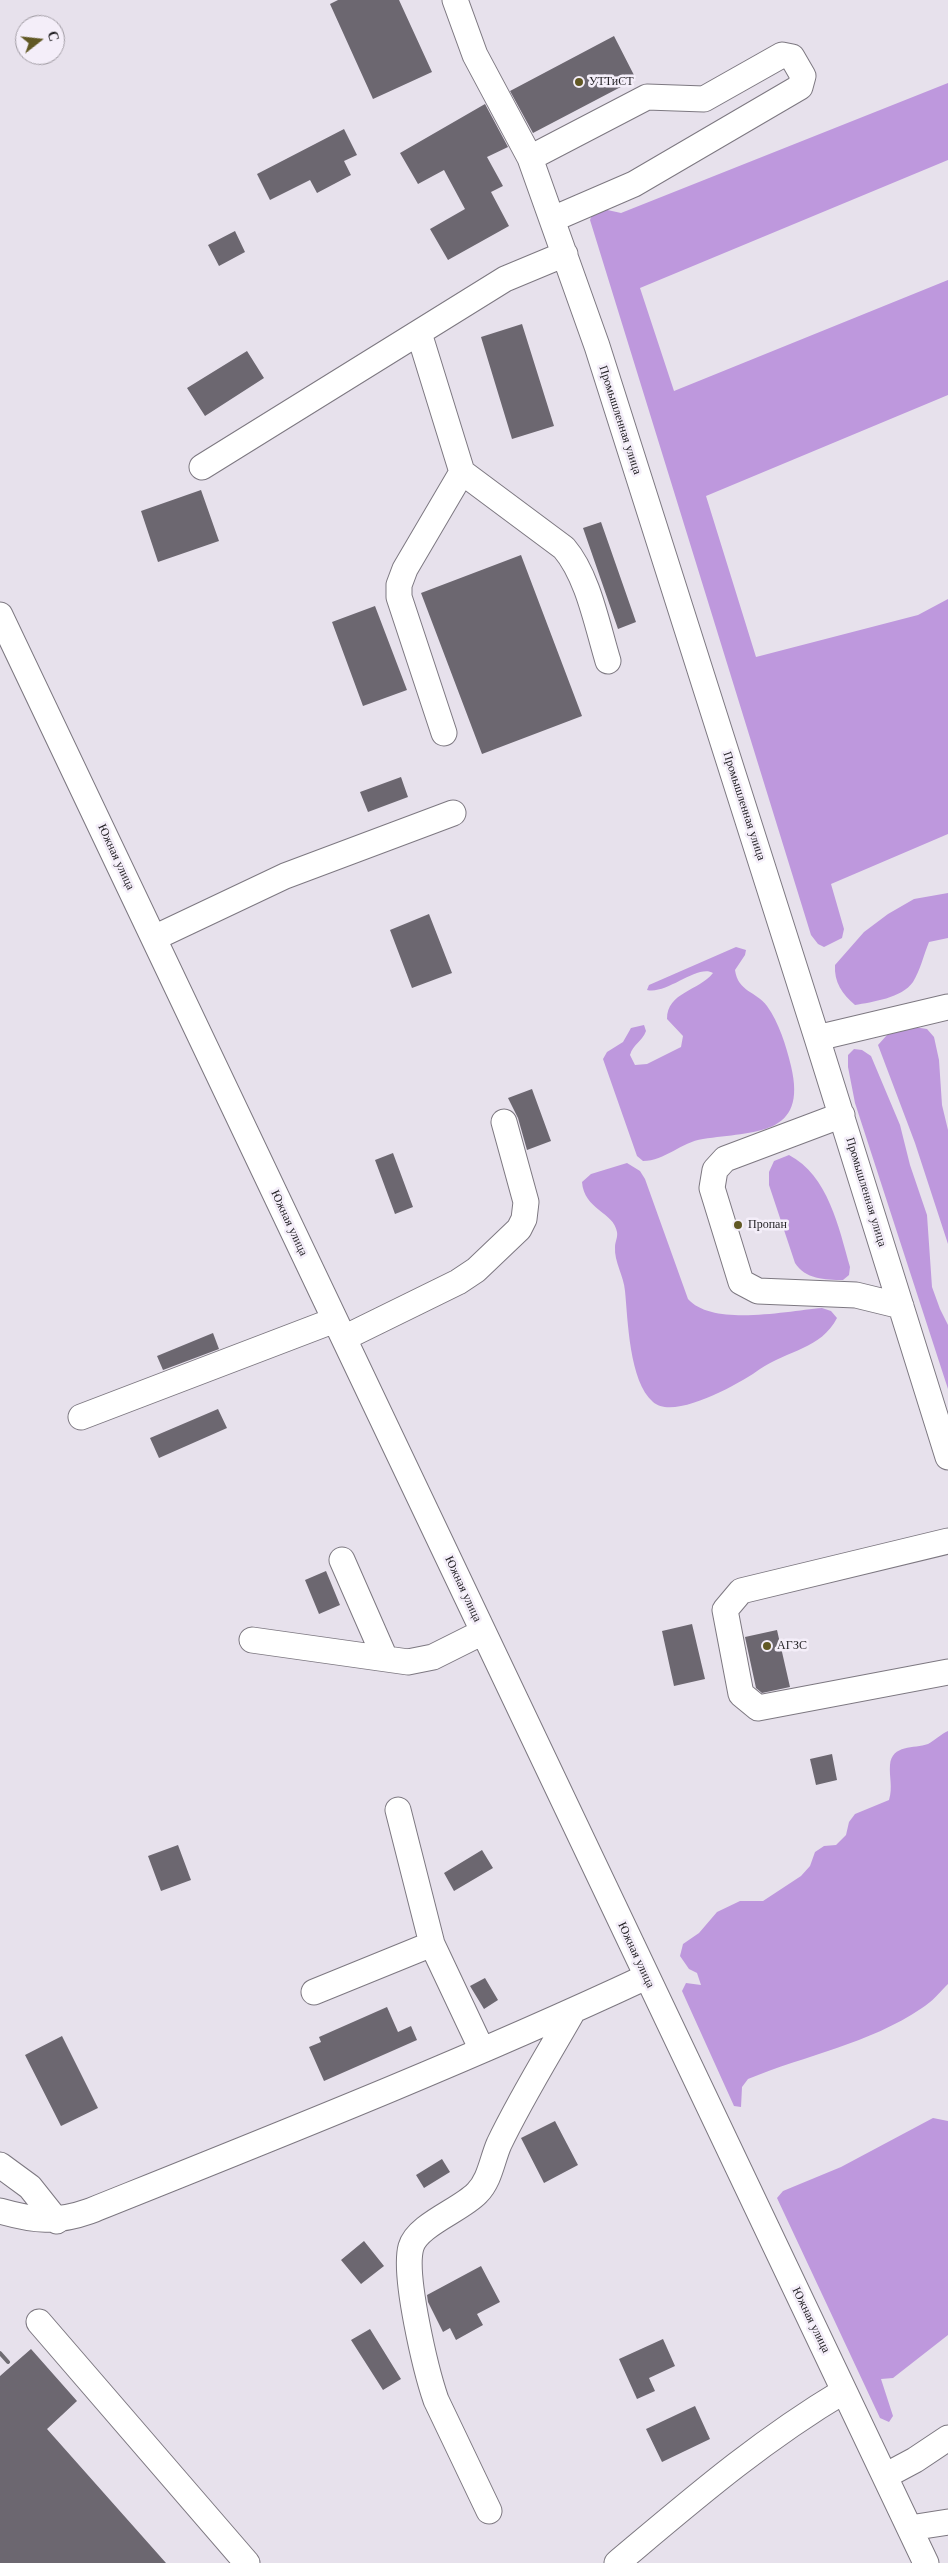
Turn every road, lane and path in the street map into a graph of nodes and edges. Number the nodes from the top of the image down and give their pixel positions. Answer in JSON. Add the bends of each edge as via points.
{"nodes":[{"id":1,"x":455,"y":0,"type":"edge"},
{"id":2,"x":530,"y":158,"type":"junction"},
{"id":3,"x":553,"y":219,"type":"junction"},
{"id":4,"x":565,"y":254,"type":"junction"},
{"id":5,"x":419,"y":333,"type":"junction"},
{"id":6,"x":202,"y":467,"type":"dead end"},
{"id":7,"x":462,"y":472,"type":"junction"},
{"id":8,"x":0,"y":615,"type":"edge"},
{"id":9,"x":608,"y":660,"type":"dead end"},
{"id":10,"x":444,"y":733,"type":"dead end"},
{"id":11,"x":453,"y":813,"type":"dead end"},
{"id":12,"x":154,"y":938,"type":"junction"},
{"id":13,"x":948,"y":1007,"type":"edge"},
{"id":14,"x":818,"y":1038,"type":"junction"},
{"id":15,"x":842,"y":1115,"type":"junction"},
{"id":16,"x":504,"y":1122,"type":"dead end"},
{"id":17,"x":901,"y":1306,"type":"junction"},
{"id":18,"x":340,"y":1329,"type":"junction"},
{"id":19,"x":81,"y":1416,"type":"dead end"},
{"id":20,"x":948,"y":1457,"type":"edge"},
{"id":21,"x":948,"y":1541,"type":"edge"},
{"id":22,"x":342,"y":1560,"type":"dead end"},
{"id":23,"x":483,"y":1632,"type":"junction"},
{"id":24,"x":252,"y":1640,"type":"dead end"},
{"id":25,"x":385,"y":1658,"type":"junction"},
{"id":26,"x":948,"y":1672,"type":"edge"},
{"id":27,"x":398,"y":1810,"type":"dead end"},
{"id":28,"x":432,"y":1944,"type":"junction"},
{"id":29,"x":646,"y":1977,"type":"junction"},
{"id":30,"x":314,"y":1992,"type":"dead end"},
{"id":31,"x":573,"y":2011,"type":"junction"},
{"id":32,"x":482,"y":2050,"type":"junction"},
{"id":33,"x":0,"y":2165,"type":"edge"},
{"id":34,"x":0,"y":2211,"type":"edge"},
{"id":35,"x":57,"y":2220,"type":"junction"},
{"id":36,"x":39,"y":2322,"type":"dead end"},
{"id":37,"x":844,"y":2391,"type":"junction"},
{"id":38,"x":948,"y":2438,"type":"edge"},
{"id":39,"x":885,"y":2476,"type":"junction"},
{"id":40,"x":489,"y":2512,"type":"dead end"},
{"id":41,"x":948,"y":2522,"type":"edge"},
{"id":42,"x":910,"y":2528,"type":"junction"},
{"id":43,"x":247,"y":2563,"type":"edge"},
{"id":44,"x":617,"y":2563,"type":"edge"},
{"id":45,"x":926,"y":2563,"type":"edge"}],
"edges":[{"from":1,"to":2,"type":"street","name":"Промышленная улица","via":[[474,55]]},
{"from":2,"to":3,"type":"street","name":"Промышленная улица"},
{"from":2,"to":3,"type":"street","via":[[647,97],[704,99],[782,55],[792,57],[803,76],[800,87],[634,184]]},
{"from":3,"to":4,"type":"street","name":"Промышленная улица"},
{"from":4,"to":5,"type":"street","via":[[505,279]]},
{"from":4,"to":14,"type":"street","name":"Промышленная улица"},
{"from":5,"to":6,"type":"street"},
{"from":5,"to":7,"type":"street"},
{"from":7,"to":9,"type":"street","via":[[564,548],[572,558],[580,572]]},
{"from":7,"to":10,"type":"street","via":[[405,569],[399,585],[399,598]]},
{"from":8,"to":12,"type":"street","name":"Южная улица"},
{"from":11,"to":12,"type":"street","via":[[278,879]]},
{"from":12,"to":18,"type":"street","name":"Южная улица"},
{"from":13,"to":14,"type":"street"},
{"from":14,"to":15,"type":"street","name":"Промышленная улица"},
{"from":15,"to":17,"type":"street","name":"Промышленная улица"},
{"from":15,"to":17,"type":"street","via":[[725,1158],[715,1170],[712,1188],[741,1282],[758,1291],[856,1295]]},
{"from":16,"to":18,"type":"street","via":[[526,1202],[518,1230],[476,1270],[458,1282]]},
{"from":17,"to":20,"type":"street","name":"Промышленная улица"},
{"from":18,"to":19,"type":"street"},
{"from":18,"to":23,"type":"street","name":"Южная улица"},
{"from":21,"to":26,"type":"street","via":[[741,1592],[725,1610],[741,1694],[758,1708]]},
{"from":22,"to":25,"type":"street"},
{"from":23,"to":25,"type":"street","via":[[418,1661]]},
{"from":23,"to":29,"type":"street","name":"Южная улица"},
{"from":24,"to":25,"type":"street"},
{"from":27,"to":28,"type":"street"},
{"from":28,"to":30,"type":"street"},
{"from":28,"to":32,"type":"street"},
{"from":29,"to":31,"type":"street"},
{"from":29,"to":37,"type":"street","name":"Южная улица"},
{"from":31,"to":32,"type":"street"},
{"from":31,"to":40,"type":"street","via":[[502,2138],[478,2192],[416,2236],[410,2248],[414,2304],[430,2381]]},
{"from":32,"to":35,"type":"street","via":[[90,2211]]},
{"from":33,"to":35,"type":"street","via":[[30,2187]]},
{"from":34,"to":35,"type":"street","via":[[25,2218]]},
{"from":36,"to":43,"type":"street"},
{"from":37,"to":39,"type":"street","name":"Южная улица"},
{"from":37,"to":44,"type":"street","via":[[731,2467]]},
{"from":38,"to":39,"type":"street"},
{"from":39,"to":42,"type":"street","name":"Южная улица"},
{"from":41,"to":42,"type":"street"},
{"from":42,"to":45,"type":"street","name":"Южная улица"}]}
